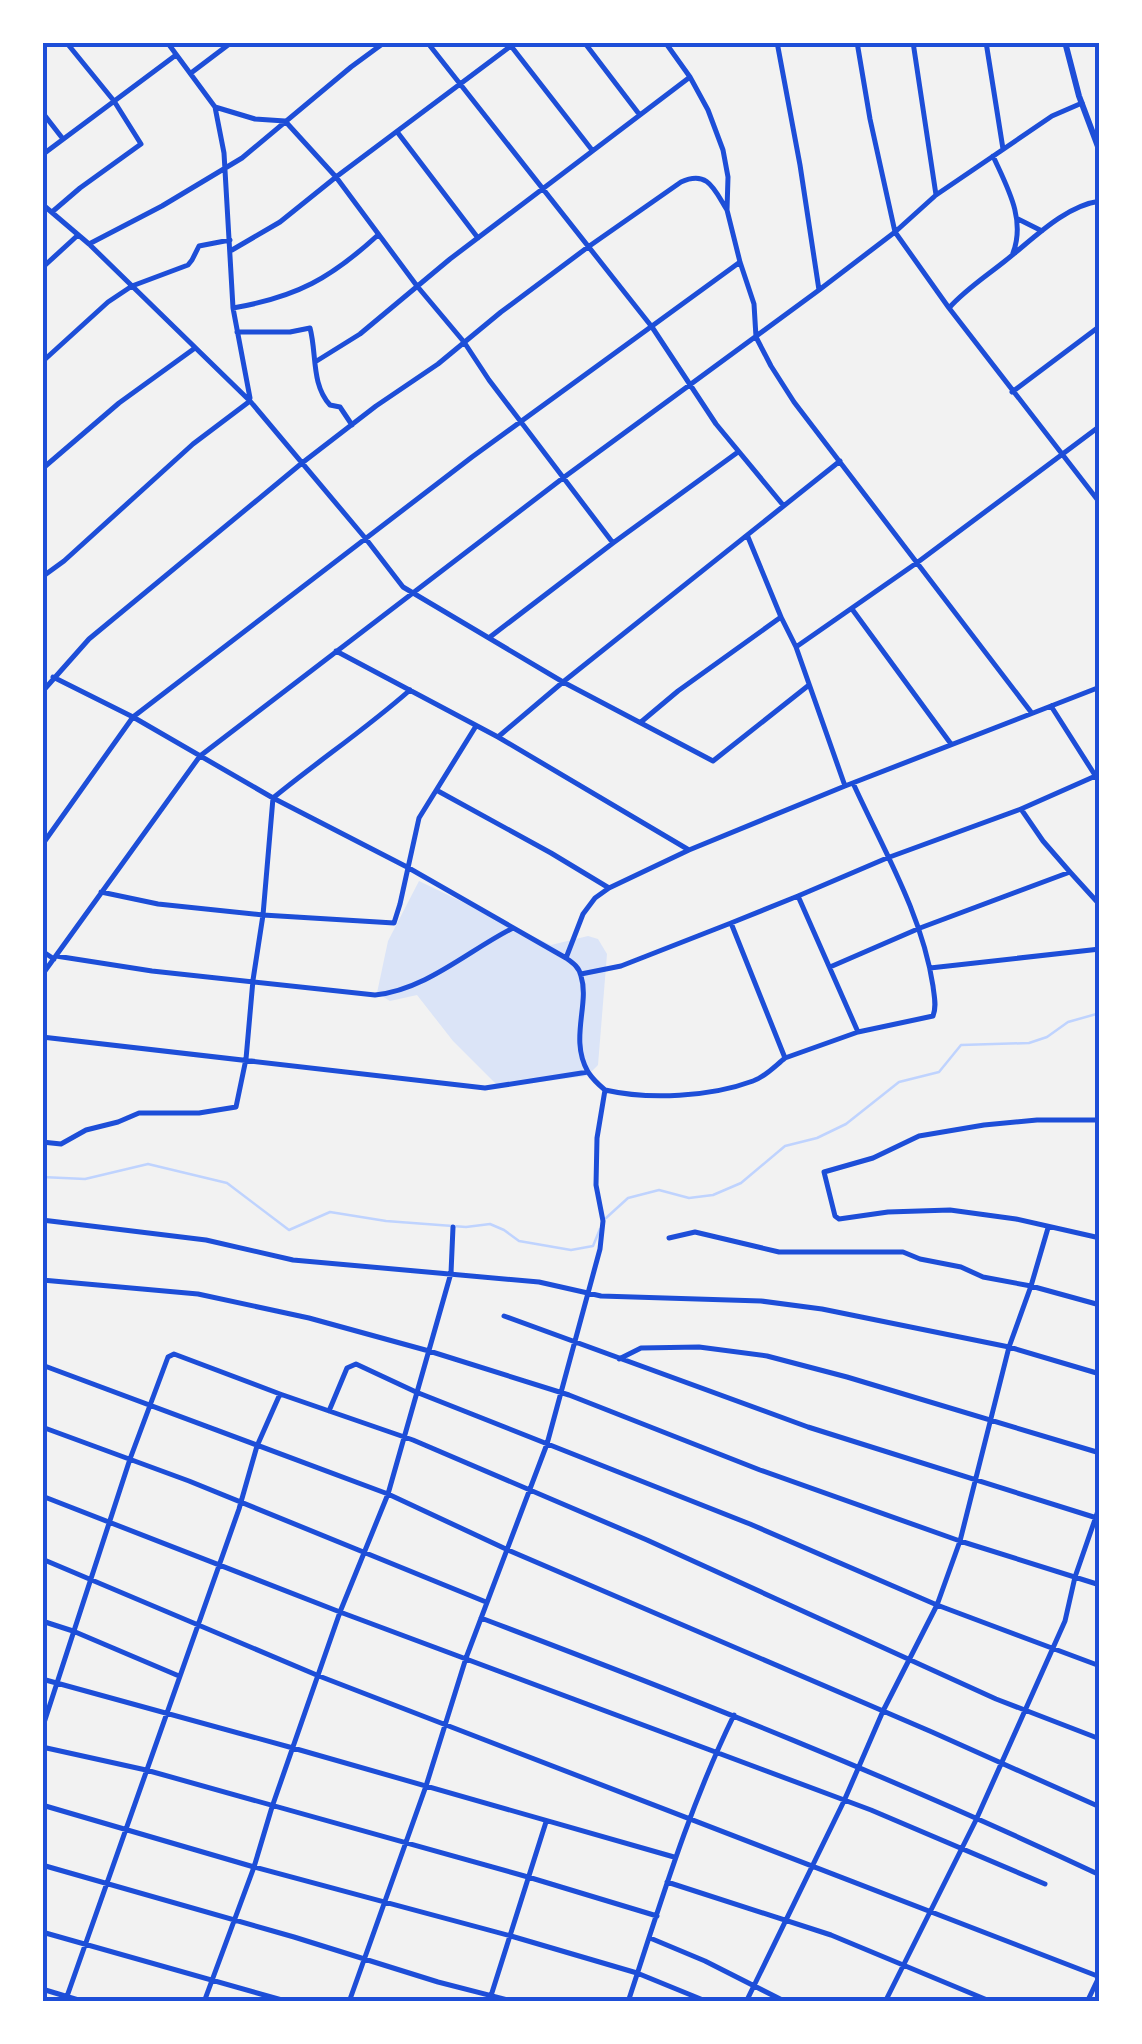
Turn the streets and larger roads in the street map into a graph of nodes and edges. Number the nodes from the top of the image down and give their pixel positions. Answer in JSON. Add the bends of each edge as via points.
{"nodes":[{"id":1,"x":66,"y":42,"type":"edge"},
{"id":2,"x":166,"y":42,"type":"edge"},
{"id":3,"x":232,"y":42,"type":"edge"},
{"id":4,"x":385,"y":42,"type":"edge"},
{"id":5,"x":428,"y":42,"type":"edge"},
{"id":6,"x":584,"y":42,"type":"edge"},
{"id":7,"x":665,"y":42,"type":"edge"},
{"id":8,"x":777,"y":42,"type":"edge"},
{"id":9,"x":856,"y":42,"type":"edge"},
{"id":10,"x":913,"y":42,"type":"edge"},
{"id":11,"x":986,"y":42,"type":"edge"},
{"id":12,"x":1065,"y":42,"type":"edge"},
{"id":13,"x":514,"y":44,"type":"edge"},
{"id":14,"x":176,"y":56,"type":"junction"},
{"id":15,"x":191,"y":73,"type":"junction"},
{"id":16,"x":690,"y":77,"type":"junction"},
{"id":17,"x":462,"y":84,"type":"junction"},
{"id":18,"x":114,"y":102,"type":"junction"},
{"id":19,"x":1082,"y":103,"type":"junction"},
{"id":20,"x":215,"y":107,"type":"junction"},
{"id":21,"x":42,"y":112,"type":"edge"},
{"id":22,"x":640,"y":114,"type":"junction"},
{"id":23,"x":286,"y":121,"type":"junction"},
{"id":24,"x":397,"y":132,"type":"junction"},
{"id":25,"x":63,"y":139,"type":"junction"},
{"id":26,"x":1003,"y":149,"type":"junction"},
{"id":27,"x":592,"y":150,"type":"junction"},
{"id":28,"x":1100,"y":152,"type":"edge"},
{"id":29,"x":42,"y":156,"type":"edge"},
{"id":30,"x":993,"y":156,"type":"junction"},
{"id":31,"x":224,"y":170,"type":"junction"},
{"id":32,"x":336,"y":177,"type":"junction"},
{"id":33,"x":542,"y":189,"type":"junction"},
{"id":34,"x":936,"y":195,"type":"junction"},
{"id":35,"x":1100,"y":201,"type":"edge"},
{"id":36,"x":42,"y":204,"type":"edge"},
{"id":37,"x":727,"y":210,"type":"junction"},
{"id":38,"x":52,"y":212,"type":"junction"},
{"id":39,"x":1018,"y":219,"type":"junction"},
{"id":40,"x":895,"y":232,"type":"junction"},
{"id":41,"x":1043,"y":232,"type":"junction"},
{"id":42,"x":78,"y":235,"type":"junction"},
{"id":43,"x":378,"y":235,"type":"junction"},
{"id":44,"x":478,"y":238,"type":"junction"},
{"id":45,"x":230,"y":240,"type":"junction"},
{"id":46,"x":88,"y":244,"type":"junction"},
{"id":47,"x":588,"y":246,"type":"junction"},
{"id":48,"x":231,"y":251,"type":"junction"},
{"id":49,"x":1012,"y":256,"type":"junction"},
{"id":50,"x":740,"y":262,"type":"junction"},
{"id":51,"x":42,"y":268,"type":"edge"},
{"id":52,"x":132,"y":286,"type":"junction"},
{"id":53,"x":417,"y":286,"type":"junction"},
{"id":54,"x":819,"y":290,"type":"junction"},
{"id":55,"x":233,"y":308,"type":"junction"},
{"id":56,"x":948,"y":308,"type":"junction"},
{"id":57,"x":1100,"y":326,"type":"edge"},
{"id":58,"x":652,"y":327,"type":"junction"},
{"id":59,"x":237,"y":332,"type":"junction"},
{"id":60,"x":756,"y":337,"type":"junction"},
{"id":61,"x":464,"y":342,"type":"junction"},
{"id":62,"x":195,"y":348,"type":"junction"},
{"id":63,"x":42,"y":362,"type":"edge"},
{"id":64,"x":315,"y":362,"type":"junction"},
{"id":65,"x":689,"y":386,"type":"junction"},
{"id":66,"x":1012,"y":392,"type":"junction"},
{"id":67,"x":250,"y":401,"type":"junction"},
{"id":68,"x":520,"y":421,"type":"junction"},
{"id":69,"x":352,"y":425,"type":"junction"},
{"id":70,"x":1100,"y":426,"type":"edge"},
{"id":71,"x":738,"y":452,"type":"junction"},
{"id":72,"x":1060,"y":454,"type":"junction"},
{"id":73,"x":840,"y":460,"type":"junction"},
{"id":74,"x":302,"y":463,"type":"junction"},
{"id":75,"x":42,"y":469,"type":"edge"},
{"id":76,"x":562,"y":478,"type":"junction"},
{"id":77,"x":1100,"y":503,"type":"edge"},
{"id":78,"x":784,"y":505,"type":"junction"},
{"id":79,"x":748,"y":536,"type":"junction"},
{"id":80,"x":366,"y":539,"type":"junction"},
{"id":81,"x":613,"y":543,"type":"junction"},
{"id":82,"x":918,"y":562,"type":"junction"},
{"id":83,"x":42,"y":577,"type":"edge"},
{"id":84,"x":411,"y":593,"type":"junction"},
{"id":85,"x":852,"y":609,"type":"junction"},
{"id":86,"x":781,"y":618,"type":"junction"},
{"id":87,"x":490,"y":637,"type":"junction"},
{"id":88,"x":796,"y":647,"type":"junction"},
{"id":89,"x":336,"y":650,"type":"junction"},
{"id":90,"x":53,"y":677,"type":"junction"},
{"id":91,"x":563,"y":682,"type":"junction"},
{"id":92,"x":809,"y":685,"type":"junction"},
{"id":93,"x":1100,"y":687,"type":"edge"},
{"id":94,"x":410,"y":690,"type":"junction"},
{"id":95,"x":42,"y":692,"type":"edge"},
{"id":96,"x":1051,"y":706,"type":"junction"},
{"id":97,"x":1032,"y":712,"type":"junction"},
{"id":98,"x":133,"y":717,"type":"junction"},
{"id":99,"x":641,"y":722,"type":"junction"},
{"id":100,"x":476,"y":726,"type":"junction"},
{"id":101,"x":498,"y":737,"type":"junction"},
{"id":102,"x":951,"y":744,"type":"junction"},
{"id":103,"x":200,"y":756,"type":"junction"},
{"id":104,"x":1096,"y":775,"type":"edge"},
{"id":105,"x":1100,"y":783,"type":"edge"},
{"id":106,"x":849,"y":784,"type":"junction"},
{"id":107,"x":437,"y":790,"type":"junction"},
{"id":108,"x":273,"y":798,"type":"junction"},
{"id":109,"x":1022,"y":809,"type":"junction"},
{"id":110,"x":42,"y":845,"type":"edge"},
{"id":111,"x":689,"y":850,"type":"junction"},
{"id":112,"x":887,"y":858,"type":"junction"},
{"id":113,"x":407,"y":867,"type":"junction"},
{"id":114,"x":1070,"y":872,"type":"junction"},
{"id":115,"x":608,"y":888,"type":"junction"},
{"id":116,"x":100,"y":892,"type":"junction"},
{"id":117,"x":798,"y":896,"type":"junction"},
{"id":118,"x":1100,"y":905,"type":"edge"},
{"id":119,"x":262,"y":915,"type":"junction"},
{"id":120,"x":731,"y":922,"type":"junction"},
{"id":121,"x":513,"y":928,"type":"junction"},
{"id":122,"x":920,"y":928,"type":"junction"},
{"id":123,"x":42,"y":950,"type":"edge"},
{"id":124,"x":1100,"y":950,"type":"edge"},
{"id":125,"x":55,"y":957,"type":"junction"},
{"id":126,"x":566,"y":958,"type":"junction"},
{"id":127,"x":830,"y":967,"type":"junction"},
{"id":128,"x":930,"y":968,"type":"junction"},
{"id":129,"x":581,"y":974,"type":"junction"},
{"id":130,"x":42,"y":975,"type":"edge"},
{"id":131,"x":253,"y":980,"type":"junction"},
{"id":132,"x":858,"y":1032,"type":"junction"},
{"id":133,"x":42,"y":1036,"type":"edge"},
{"id":134,"x":785,"y":1058,"type":"junction"},
{"id":135,"x":246,"y":1059,"type":"junction"},
{"id":136,"x":588,"y":1072,"type":"junction"},
{"id":137,"x":604,"y":1090,"type":"junction"},
{"id":138,"x":1100,"y":1120,"type":"edge"},
{"id":139,"x":42,"y":1142,"type":"edge"},
{"id":140,"x":42,"y":1220,"type":"edge"},
{"id":141,"x":453,"y":1227,"type":"dead end"},
{"id":142,"x":1048,"y":1228,"type":"junction"},
{"id":143,"x":669,"y":1238,"type":"dead end"},
{"id":144,"x":1100,"y":1238,"type":"edge"},
{"id":145,"x":451,"y":1273,"type":"junction"},
{"id":146,"x":42,"y":1280,"type":"edge"},
{"id":147,"x":1031,"y":1286,"type":"junction"},
{"id":148,"x":588,"y":1294,"type":"junction"},
{"id":149,"x":1100,"y":1305,"type":"edge"},
{"id":150,"x":504,"y":1316,"type":"dead end"},
{"id":151,"x":575,"y":1342,"type":"junction"},
{"id":152,"x":1009,"y":1347,"type":"junction"},
{"id":153,"x":429,"y":1351,"type":"junction"},
{"id":154,"x":618,"y":1359,"type":"junction"},
{"id":155,"x":42,"y":1365,"type":"edge"},
{"id":156,"x":1100,"y":1374,"type":"edge"},
{"id":157,"x":416,"y":1392,"type":"junction"},
{"id":158,"x":561,"y":1393,"type":"junction"},
{"id":159,"x":280,"y":1394,"type":"junction"},
{"id":160,"x":150,"y":1407,"type":"junction"},
{"id":161,"x":329,"y":1411,"type":"junction"},
{"id":162,"x":991,"y":1418,"type":"junction"},
{"id":163,"x":42,"y":1427,"type":"edge"},
{"id":164,"x":405,"y":1436,"type":"junction"},
{"id":165,"x":547,"y":1444,"type":"junction"},
{"id":166,"x":257,"y":1446,"type":"junction"},
{"id":167,"x":1100,"y":1452,"type":"edge"},
{"id":168,"x":130,"y":1460,"type":"junction"},
{"id":169,"x":976,"y":1479,"type":"junction"},
{"id":170,"x":531,"y":1491,"type":"junction"},
{"id":171,"x":388,"y":1494,"type":"junction"},
{"id":172,"x":42,"y":1496,"type":"edge"},
{"id":173,"x":242,"y":1502,"type":"junction"},
{"id":174,"x":1100,"y":1505,"type":"edge"},
{"id":175,"x":1098,"y":1518,"type":"edge"},
{"id":176,"x":110,"y":1523,"type":"junction"},
{"id":177,"x":960,"y":1541,"type":"junction"},
{"id":178,"x":508,"y":1550,"type":"junction"},
{"id":179,"x":364,"y":1552,"type":"junction"},
{"id":180,"x":42,"y":1559,"type":"edge"},
{"id":181,"x":219,"y":1565,"type":"junction"},
{"id":182,"x":1076,"y":1577,"type":"junction"},
{"id":183,"x":93,"y":1578,"type":"junction"},
{"id":184,"x":1100,"y":1586,"type":"edge"},
{"id":185,"x":487,"y":1602,"type":"junction"},
{"id":186,"x":937,"y":1605,"type":"junction"},
{"id":187,"x":340,"y":1612,"type":"junction"},
{"id":188,"x":481,"y":1618,"type":"junction"},
{"id":189,"x":42,"y":1621,"type":"edge"},
{"id":190,"x":198,"y":1624,"type":"junction"},
{"id":191,"x":73,"y":1632,"type":"junction"},
{"id":192,"x":1052,"y":1648,"type":"junction"},
{"id":193,"x":466,"y":1658,"type":"junction"},
{"id":194,"x":910,"y":1660,"type":"junction"},
{"id":195,"x":1100,"y":1666,"type":"edge"},
{"id":196,"x":179,"y":1676,"type":"junction"},
{"id":197,"x":318,"y":1676,"type":"junction"},
{"id":198,"x":42,"y":1679,"type":"edge"},
{"id":199,"x":56,"y":1683,"type":"junction"},
{"id":200,"x":1026,"y":1710,"type":"junction"},
{"id":201,"x":883,"y":1711,"type":"junction"},
{"id":202,"x":166,"y":1714,"type":"junction"},
{"id":203,"x":734,"y":1715,"type":"junction"},
{"id":204,"x":444,"y":1724,"type":"junction"},
{"id":205,"x":42,"y":1729,"type":"edge"},
{"id":206,"x":1100,"y":1738,"type":"edge"},
{"id":207,"x":42,"y":1747,"type":"edge"},
{"id":208,"x":293,"y":1748,"type":"junction"},
{"id":209,"x":716,"y":1752,"type":"junction"},
{"id":210,"x":1001,"y":1765,"type":"junction"},
{"id":211,"x":860,"y":1766,"type":"junction"},
{"id":212,"x":146,"y":1770,"type":"junction"},
{"id":213,"x":426,"y":1786,"type":"junction"},
{"id":214,"x":844,"y":1801,"type":"junction"},
{"id":215,"x":42,"y":1805,"type":"edge"},
{"id":216,"x":272,"y":1807,"type":"junction"},
{"id":217,"x":1100,"y":1808,"type":"edge"},
{"id":218,"x":689,"y":1819,"type":"junction"},
{"id":219,"x":976,"y":1820,"type":"junction"},
{"id":220,"x":546,"y":1822,"type":"junction"},
{"id":221,"x":126,"y":1830,"type":"junction"},
{"id":222,"x":406,"y":1844,"type":"junction"},
{"id":223,"x":961,"y":1848,"type":"junction"},
{"id":224,"x":674,"y":1857,"type":"junction"},
{"id":225,"x":42,"y":1865,"type":"edge"},
{"id":226,"x":812,"y":1866,"type":"junction"},
{"id":227,"x":254,"y":1867,"type":"junction"},
{"id":228,"x":1100,"y":1875,"type":"edge"},
{"id":229,"x":528,"y":1878,"type":"junction"},
{"id":230,"x":108,"y":1882,"type":"junction"},
{"id":231,"x":668,"y":1882,"type":"junction"},
{"id":232,"x":1046,"y":1884,"type":"dead end"},
{"id":233,"x":385,"y":1900,"type":"junction"},
{"id":234,"x":929,"y":1913,"type":"junction"},
{"id":235,"x":657,"y":1916,"type":"junction"},
{"id":236,"x":234,"y":1921,"type":"junction"},
{"id":237,"x":786,"y":1921,"type":"junction"},
{"id":238,"x":42,"y":1932,"type":"edge"},
{"id":239,"x":510,"y":1936,"type":"junction"},
{"id":240,"x":650,"y":1938,"type":"junction"},
{"id":241,"x":85,"y":1944,"type":"junction"},
{"id":242,"x":364,"y":1958,"type":"junction"},
{"id":243,"x":902,"y":1966,"type":"junction"},
{"id":244,"x":637,"y":1973,"type":"junction"},
{"id":245,"x":1099,"y":1977,"type":"edge"},
{"id":246,"x":212,"y":1981,"type":"junction"},
{"id":247,"x":755,"y":1984,"type":"junction"},
{"id":248,"x":42,"y":1989,"type":"edge"},
{"id":249,"x":66,"y":1999,"type":"edge"},
{"id":250,"x":490,"y":1999,"type":"edge"},
{"id":251,"x":85,"y":2002,"type":"edge"},
{"id":252,"x":204,"y":2002,"type":"edge"},
{"id":253,"x":289,"y":2002,"type":"edge"},
{"id":254,"x":349,"y":2002,"type":"edge"},
{"id":255,"x":516,"y":2002,"type":"edge"},
{"id":256,"x":628,"y":2002,"type":"edge"},
{"id":257,"x":708,"y":2002,"type":"edge"},
{"id":258,"x":746,"y":2002,"type":"edge"},
{"id":259,"x":786,"y":2002,"type":"edge"},
{"id":260,"x":885,"y":2002,"type":"edge"},
{"id":261,"x":992,"y":2002,"type":"edge"},
{"id":262,"x":1086,"y":2002,"type":"edge"}],
"edges":[{"from":1,"to":18,"type":"street"},
{"from":2,"to":14,"type":"street"},
{"from":3,"to":15,"type":"street"},
{"from":4,"to":23,"type":"street"},
{"from":5,"to":17,"type":"street"},
{"from":6,"to":22,"type":"street"},
{"from":7,"to":16,"type":"street"},
{"from":8,"to":54,"type":"street"},
{"from":9,"to":40,"type":"street"},
{"from":10,"to":34,"type":"street"},
{"from":11,"to":26,"type":"street"},
{"from":12,"to":19,"type":"street"},
{"from":13,"to":17,"type":"street"},
{"from":13,"to":27,"type":"street"},
{"from":14,"to":15,"type":"street"},
{"from":14,"to":18,"type":"street"},
{"from":15,"to":20,"type":"street"},
{"from":16,"to":22,"type":"street"},
{"from":16,"to":37,"type":"street","via":[[722,150]]},
{"from":17,"to":24,"type":"street"},
{"from":17,"to":33,"type":"street"},
{"from":18,"to":25,"type":"street"},
{"from":18,"to":38,"type":"street","via":[[141,144]]},
{"from":19,"to":26,"type":"street"},
{"from":19,"to":28,"type":"street"},
{"from":20,"to":23,"type":"street"},
{"from":20,"to":31,"type":"street"},
{"from":21,"to":25,"type":"street"},
{"from":22,"to":27,"type":"street"},
{"from":23,"to":31,"type":"street"},
{"from":23,"to":32,"type":"street"},
{"from":24,"to":32,"type":"street"},
{"from":24,"to":44,"type":"street"},
{"from":25,"to":29,"type":"street"},
{"from":26,"to":30,"type":"street"},
{"from":27,"to":33,"type":"street"},
{"from":30,"to":34,"type":"street"},
{"from":30,"to":39,"type":"street"},
{"from":31,"to":45,"type":"street"},
{"from":31,"to":46,"type":"street"},
{"from":32,"to":43,"type":"street"},
{"from":32,"to":48,"type":"street"},
{"from":33,"to":44,"type":"street"},
{"from":33,"to":47,"type":"street"},
{"from":34,"to":40,"type":"street"},
{"from":35,"to":41,"type":"street"},
{"from":36,"to":38,"type":"street"},
{"from":37,"to":47,"type":"street","via":[[708,182],[691,177]]},
{"from":37,"to":50,"type":"street"},
{"from":38,"to":42,"type":"street"},
{"from":39,"to":41,"type":"street"},
{"from":39,"to":49,"type":"street"},
{"from":40,"to":54,"type":"street"},
{"from":40,"to":56,"type":"street"},
{"from":41,"to":49,"type":"street"},
{"from":42,"to":46,"type":"street"},
{"from":42,"to":51,"type":"street"},
{"from":43,"to":53,"type":"street"},
{"from":43,"to":55,"type":"street","via":[[308,287]]},
{"from":44,"to":53,"type":"street"},
{"from":45,"to":48,"type":"street"},
{"from":45,"to":52,"type":"street","via":[[199,246],[188,264]]},
{"from":46,"to":52,"type":"street"},
{"from":47,"to":58,"type":"street"},
{"from":47,"to":61,"type":"street"},
{"from":48,"to":55,"type":"street"},
{"from":49,"to":56,"type":"street"},
{"from":50,"to":58,"type":"street"},
{"from":50,"to":60,"type":"street"},
{"from":52,"to":62,"type":"street"},
{"from":52,"to":63,"type":"street"},
{"from":53,"to":61,"type":"street"},
{"from":53,"to":64,"type":"street"},
{"from":54,"to":60,"type":"street"},
{"from":55,"to":59,"type":"street"},
{"from":56,"to":66,"type":"street"},
{"from":57,"to":66,"type":"street"},
{"from":58,"to":65,"type":"street"},
{"from":58,"to":68,"type":"street"},
{"from":59,"to":64,"type":"street","via":[[310,328]]},
{"from":59,"to":67,"type":"street"},
{"from":60,"to":65,"type":"street"},
{"from":60,"to":73,"type":"street","via":[[794,402]]},
{"from":61,"to":68,"type":"street"},
{"from":61,"to":69,"type":"street"},
{"from":62,"to":67,"type":"street"},
{"from":62,"to":75,"type":"street"},
{"from":64,"to":69,"type":"street","via":[[325,401],[340,407]]},
{"from":65,"to":71,"type":"street"},
{"from":65,"to":76,"type":"street"},
{"from":66,"to":72,"type":"street"},
{"from":67,"to":74,"type":"street"},
{"from":67,"to":83,"type":"street"},
{"from":68,"to":76,"type":"street"},
{"from":68,"to":80,"type":"street"},
{"from":69,"to":74,"type":"street"},
{"from":70,"to":72,"type":"street"},
{"from":71,"to":78,"type":"street"},
{"from":71,"to":81,"type":"street"},
{"from":72,"to":77,"type":"street"},
{"from":72,"to":82,"type":"street"},
{"from":73,"to":78,"type":"street"},
{"from":73,"to":82,"type":"street"},
{"from":74,"to":80,"type":"street"},
{"from":74,"to":90,"type":"street","via":[[89,639]]},
{"from":76,"to":81,"type":"street"},
{"from":76,"to":84,"type":"street"},
{"from":78,"to":79,"type":"street"},
{"from":79,"to":86,"type":"street"},
{"from":79,"to":91,"type":"street"},
{"from":80,"to":84,"type":"street"},
{"from":80,"to":98,"type":"street"},
{"from":81,"to":87,"type":"street"},
{"from":82,"to":85,"type":"street"},
{"from":82,"to":97,"type":"street"},
{"from":84,"to":87,"type":"street"},
{"from":84,"to":89,"type":"street"},
{"from":85,"to":88,"type":"street"},
{"from":85,"to":102,"type":"street"},
{"from":86,"to":88,"type":"street"},
{"from":86,"to":99,"type":"street"},
{"from":87,"to":91,"type":"street"},
{"from":88,"to":92,"type":"street"},
{"from":89,"to":94,"type":"street"},
{"from":89,"to":103,"type":"street"},
{"from":90,"to":95,"type":"street"},
{"from":90,"to":98,"type":"street"},
{"from":91,"to":99,"type":"street"},
{"from":91,"to":101,"type":"street"},
{"from":92,"to":99,"type":"street","via":[[714,761]]},
{"from":92,"to":106,"type":"street"},
{"from":93,"to":96,"type":"street"},
{"from":94,"to":100,"type":"street"},
{"from":94,"to":108,"type":"street"},
{"from":96,"to":97,"type":"street"},
{"from":96,"to":104,"type":"street"},
{"from":97,"to":102,"type":"street"},
{"from":98,"to":103,"type":"street"},
{"from":98,"to":110,"type":"street"},
{"from":100,"to":101,"type":"street"},
{"from":100,"to":107,"type":"street"},
{"from":101,"to":111,"type":"street"},
{"from":102,"to":106,"type":"street"},
{"from":103,"to":108,"type":"street"},
{"from":103,"to":116,"type":"street"},
{"from":104,"to":105,"type":"street"},
{"from":104,"to":109,"type":"street"},
{"from":106,"to":111,"type":"street"},
{"from":106,"to":112,"type":"street"},
{"from":107,"to":113,"type":"street","via":[[419,818]]},
{"from":107,"to":115,"type":"street"},
{"from":108,"to":113,"type":"street"},
{"from":108,"to":119,"type":"street"},
{"from":109,"to":112,"type":"street"},
{"from":109,"to":114,"type":"street"},
{"from":111,"to":115,"type":"street"},
{"from":112,"to":117,"type":"street"},
{"from":112,"to":122,"type":"street"},
{"from":113,"to":119,"type":"street","via":[[390,924]]},
{"from":113,"to":121,"type":"street"},
{"from":114,"to":118,"type":"street"},
{"from":114,"to":122,"type":"street"},
{"from":115,"to":126,"type":"street","via":[[582,914]]},
{"from":116,"to":119,"type":"street"},
{"from":116,"to":125,"type":"street"},
{"from":117,"to":120,"type":"street"},
{"from":117,"to":127,"type":"street"},
{"from":119,"to":131,"type":"street"},
{"from":120,"to":129,"type":"street","via":[[614,968]]},
{"from":120,"to":134,"type":"street"},
{"from":121,"to":126,"type":"street"},
{"from":121,"to":131,"type":"street","via":[[409,987],[383,994]]},
{"from":122,"to":127,"type":"street"},
{"from":122,"to":128,"type":"street"},
{"from":123,"to":125,"type":"street"},
{"from":124,"to":128,"type":"street"},
{"from":125,"to":130,"type":"street"},
{"from":125,"to":131,"type":"street"},
{"from":126,"to":129,"type":"street"},
{"from":127,"to":132,"type":"street"},
{"from":128,"to":132,"type":"street","via":[[934,1016]]},
{"from":129,"to":136,"type":"street","via":[[578,1030]]},
{"from":131,"to":135,"type":"street"},
{"from":132,"to":134,"type":"street"},
{"from":133,"to":135,"type":"street"},
{"from":134,"to":137,"type":"street","via":[[755,1081],[712,1092],[644,1096]]},
{"from":135,"to":136,"type":"street","via":[[484,1088]]},
{"from":135,"to":139,"type":"street","via":[[236,1107],[139,1114],[61,1144]]},
{"from":136,"to":137,"type":"street"},
{"from":137,"to":148,"type":"street","via":[[596,1138],[603,1221]]},
{"from":138,"to":142,"type":"street","via":[[1037,1120],[919,1136],[824,1172],[839,1219],[950,1210]]},
{"from":140,"to":145,"type":"street","via":[[206,1240],[293,1260]]},
{"from":141,"to":145,"type":"street"},
{"from":142,"to":144,"type":"street"},
{"from":142,"to":147,"type":"street"},
{"from":143,"to":147,"type":"street","via":[[695,1232],[779,1252],[904,1252]]},
{"from":145,"to":148,"type":"street"},
{"from":145,"to":153,"type":"street"},
{"from":146,"to":153,"type":"street","via":[[198,1294]]},
{"from":147,"to":149,"type":"street"},
{"from":147,"to":152,"type":"street"},
{"from":148,"to":151,"type":"street"},
{"from":148,"to":152,"type":"street","via":[[760,1300]]},
{"from":150,"to":151,"type":"street"},
{"from":151,"to":154,"type":"street"},
{"from":151,"to":158,"type":"street"},
{"from":152,"to":156,"type":"street"},
{"from":152,"to":162,"type":"street"},
{"from":153,"to":157,"type":"street"},
{"from":153,"to":158,"type":"street"},
{"from":154,"to":162,"type":"street","via":[[641,1348],[767,1356]]},
{"from":154,"to":169,"type":"street","via":[[808,1428]]},
{"from":155,"to":160,"type":"street"},
{"from":157,"to":161,"type":"street","via":[[353,1364]]},
{"from":157,"to":164,"type":"street"},
{"from":157,"to":165,"type":"street"},
{"from":158,"to":165,"type":"street"},
{"from":158,"to":177,"type":"street"},
{"from":159,"to":160,"type":"street","via":[[170,1354]]},
{"from":159,"to":161,"type":"street"},
{"from":159,"to":166,"type":"street"},
{"from":160,"to":166,"type":"street"},
{"from":160,"to":168,"type":"street"},
{"from":161,"to":164,"type":"street"},
{"from":162,"to":167,"type":"street"},
{"from":162,"to":169,"type":"street"},
{"from":163,"to":168,"type":"street"},
{"from":164,"to":170,"type":"street"},
{"from":164,"to":171,"type":"street"},
{"from":165,"to":170,"type":"street"},
{"from":165,"to":186,"type":"street"},
{"from":166,"to":171,"type":"street"},
{"from":166,"to":173,"type":"street"},
{"from":168,"to":173,"type":"street"},
{"from":168,"to":176,"type":"street"},
{"from":169,"to":175,"type":"street"},
{"from":169,"to":177,"type":"street"},
{"from":170,"to":178,"type":"street"},
{"from":170,"to":194,"type":"street"},
{"from":171,"to":178,"type":"street"},
{"from":171,"to":179,"type":"street"},
{"from":172,"to":176,"type":"street"},
{"from":173,"to":179,"type":"street"},
{"from":173,"to":181,"type":"street"},
{"from":174,"to":175,"type":"street"},
{"from":175,"to":182,"type":"street"},
{"from":176,"to":181,"type":"street"},
{"from":176,"to":183,"type":"street"},
{"from":177,"to":182,"type":"street"},
{"from":177,"to":186,"type":"street"},
{"from":178,"to":185,"type":"street"},
{"from":178,"to":201,"type":"street"},
{"from":179,"to":185,"type":"street"},
{"from":179,"to":187,"type":"street"},
{"from":180,"to":183,"type":"street"},
{"from":181,"to":187,"type":"street"},
{"from":181,"to":190,"type":"street"},
{"from":182,"to":184,"type":"street"},
{"from":182,"to":192,"type":"street"},
{"from":183,"to":190,"type":"street"},
{"from":183,"to":191,"type":"street"},
{"from":185,"to":188,"type":"street"},
{"from":186,"to":192,"type":"street"},
{"from":186,"to":194,"type":"street"},
{"from":187,"to":193,"type":"street"},
{"from":187,"to":197,"type":"street"},
{"from":188,"to":193,"type":"street"},
{"from":188,"to":203,"type":"street"},
{"from":189,"to":191,"type":"street"},
{"from":190,"to":196,"type":"street"},
{"from":190,"to":197,"type":"street"},
{"from":191,"to":196,"type":"street"},
{"from":191,"to":199,"type":"street"},
{"from":192,"to":195,"type":"street"},
{"from":192,"to":200,"type":"street"},
{"from":193,"to":204,"type":"street"},
{"from":193,"to":209,"type":"street"},
{"from":194,"to":200,"type":"street"},
{"from":194,"to":201,"type":"street"},
{"from":196,"to":202,"type":"street"},
{"from":197,"to":204,"type":"street"},
{"from":197,"to":208,"type":"street"},
{"from":198,"to":199,"type":"street"},
{"from":199,"to":202,"type":"street"},
{"from":199,"to":205,"type":"street"},
{"from":200,"to":206,"type":"street"},
{"from":200,"to":210,"type":"street"},
{"from":201,"to":210,"type":"street"},
{"from":201,"to":211,"type":"street"},
{"from":202,"to":208,"type":"street"},
{"from":202,"to":212,"type":"street"},
{"from":203,"to":209,"type":"street"},
{"from":203,"to":211,"type":"street"},
{"from":204,"to":213,"type":"street"},
{"from":204,"to":218,"type":"street"},
{"from":207,"to":212,"type":"street"},
{"from":208,"to":213,"type":"street"},
{"from":208,"to":216,"type":"street"},
{"from":209,"to":214,"type":"street"},
{"from":209,"to":218,"type":"street"},
{"from":210,"to":217,"type":"street"},
{"from":210,"to":219,"type":"street"},
{"from":211,"to":214,"type":"street"},
{"from":211,"to":219,"type":"street"},
{"from":212,"to":216,"type":"street"},
{"from":212,"to":221,"type":"street"},
{"from":213,"to":220,"type":"street"},
{"from":213,"to":222,"type":"street"},
{"from":214,"to":223,"type":"street"},
{"from":214,"to":226,"type":"street"},
{"from":215,"to":221,"type":"street"},
{"from":216,"to":222,"type":"street"},
{"from":216,"to":227,"type":"street"},
{"from":218,"to":224,"type":"street"},
{"from":218,"to":226,"type":"street"},
{"from":219,"to":223,"type":"street"},
{"from":219,"to":228,"type":"street"},
{"from":220,"to":224,"type":"street"},
{"from":220,"to":229,"type":"street"},
{"from":221,"to":227,"type":"street"},
{"from":221,"to":230,"type":"street"},
{"from":222,"to":229,"type":"street"},
{"from":222,"to":233,"type":"street"},
{"from":223,"to":232,"type":"street"},
{"from":223,"to":234,"type":"street"},
{"from":224,"to":231,"type":"street"},
{"from":225,"to":230,"type":"street"},
{"from":226,"to":234,"type":"street"},
{"from":226,"to":237,"type":"street"},
{"from":227,"to":233,"type":"street"},
{"from":227,"to":236,"type":"street"},
{"from":229,"to":235,"type":"street"},
{"from":229,"to":239,"type":"street"},
{"from":230,"to":236,"type":"street"},
{"from":230,"to":241,"type":"street"},
{"from":231,"to":235,"type":"street"},
{"from":231,"to":237,"type":"street"},
{"from":233,"to":239,"type":"street"},
{"from":233,"to":242,"type":"street"},
{"from":234,"to":243,"type":"street"},
{"from":234,"to":245,"type":"street"},
{"from":235,"to":240,"type":"street"},
{"from":236,"to":242,"type":"street"},
{"from":236,"to":246,"type":"street"},
{"from":237,"to":243,"type":"street"},
{"from":237,"to":247,"type":"street"},
{"from":238,"to":241,"type":"street"},
{"from":239,"to":244,"type":"street"},
{"from":239,"to":250,"type":"street"},
{"from":240,"to":244,"type":"street"},
{"from":240,"to":247,"type":"street"},
{"from":241,"to":246,"type":"street"},
{"from":241,"to":249,"type":"street"},
{"from":242,"to":250,"type":"street"},
{"from":242,"to":254,"type":"street"},
{"from":243,"to":260,"type":"street"},
{"from":243,"to":261,"type":"street"},
{"from":244,"to":256,"type":"street"},
{"from":244,"to":257,"type":"street"},
{"from":245,"to":262,"type":"street"},
{"from":246,"to":252,"type":"street"},
{"from":246,"to":253,"type":"street"},
{"from":247,"to":258,"type":"street"},
{"from":247,"to":259,"type":"street"},
{"from":248,"to":249,"type":"street"},
{"from":249,"to":251,"type":"street"},
{"from":250,"to":255,"type":"street"}]}
